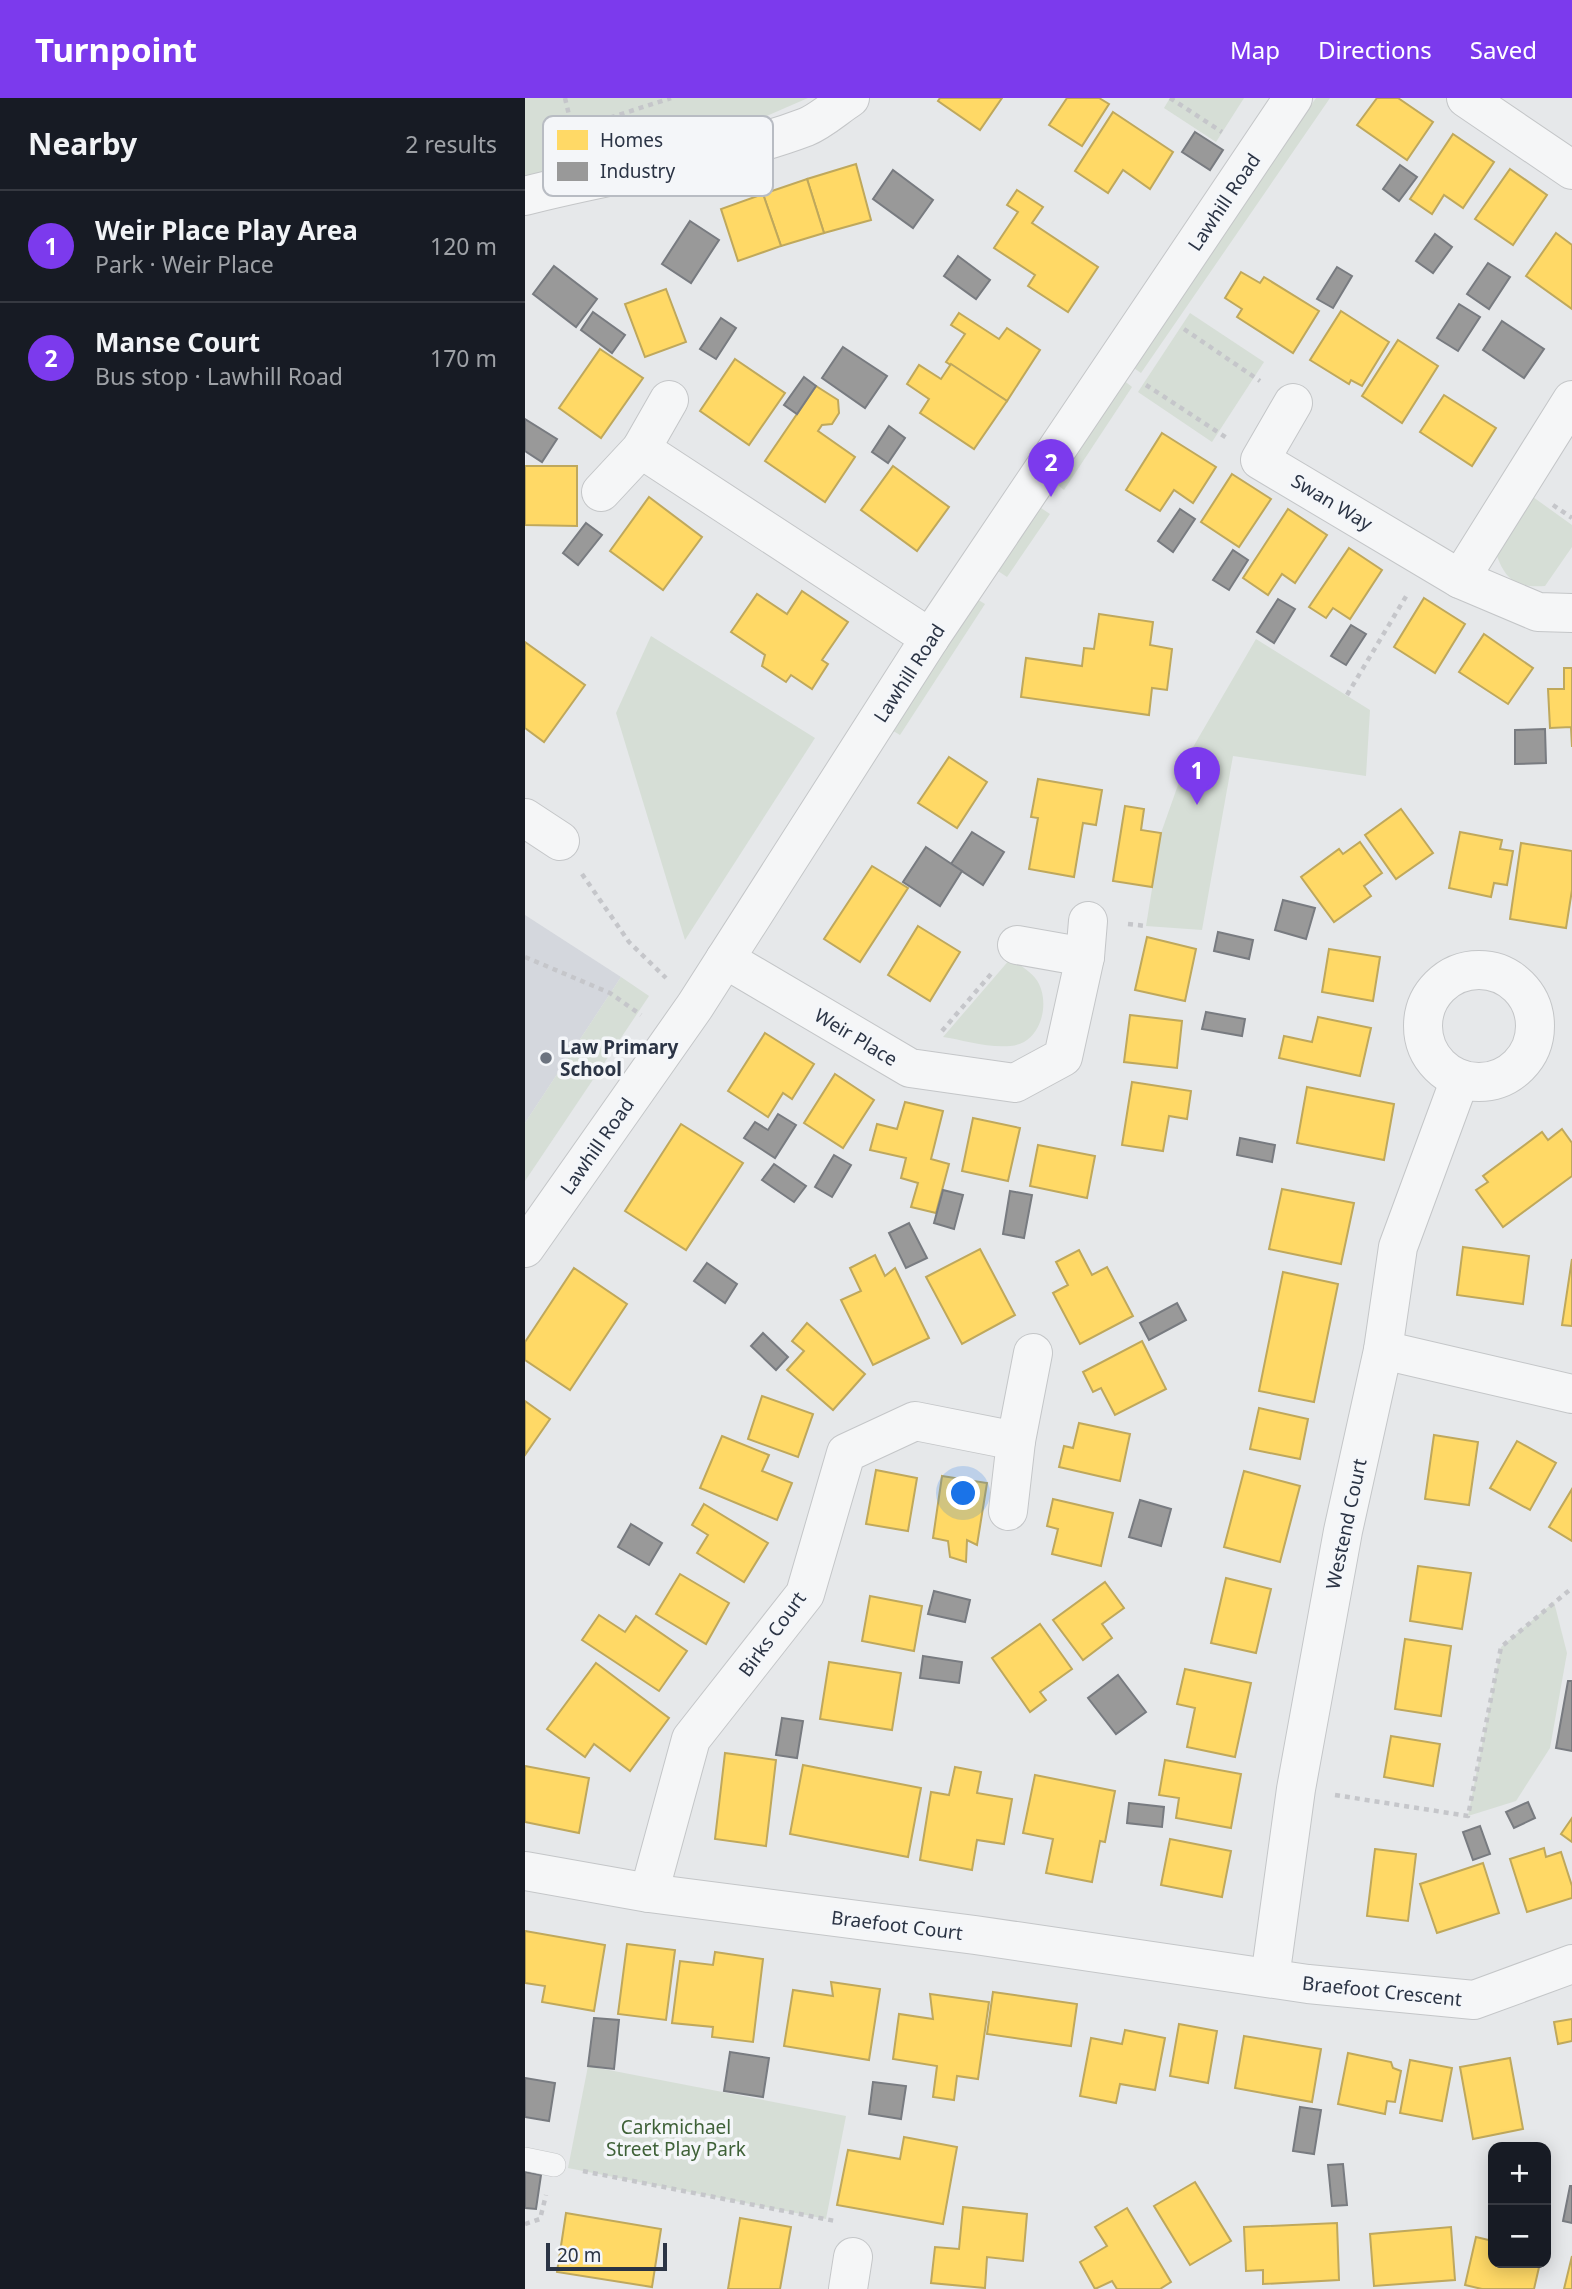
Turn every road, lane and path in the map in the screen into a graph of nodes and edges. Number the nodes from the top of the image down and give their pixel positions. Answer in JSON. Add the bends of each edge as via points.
{"nodes":[{"id":1,"x":565,"y":98,"type":"edge"},
{"id":2,"x":671,"y":98,"type":"edge"},
{"id":3,"x":851,"y":98,"type":"edge"},
{"id":4,"x":1170,"y":98,"type":"edge"},
{"id":5,"x":1293,"y":98,"type":"edge"},
{"id":6,"x":1466,"y":98,"type":"edge"},
{"id":7,"x":569,"y":116,"type":"edge"},
{"id":8,"x":615,"y":116,"type":"edge"},
{"id":9,"x":773,"y":137,"type":"edge"},
{"id":10,"x":1257,"y":154,"type":"junction"},
{"id":11,"x":1572,"y":170,"type":"edge"},
{"id":12,"x":543,"y":191,"type":"edge"},
{"id":13,"x":525,"y":196,"type":"edge"},
{"id":14,"x":1153,"y":308,"type":"junction"},
{"id":15,"x":1115,"y":365,"type":"junction"},
{"id":16,"x":669,"y":400,"type":"dead end"},
{"id":17,"x":1572,"y":400,"type":"edge"},
{"id":18,"x":1293,"y":403,"type":"joint"},
{"id":19,"x":641,"y":449,"type":"junction"},
{"id":20,"x":1260,"y":460,"type":"junction"},
{"id":21,"x":601,"y":492,"type":"dead end"},
{"id":22,"x":1428,"y":559,"type":"junction"},
{"id":23,"x":1460,"y":579,"type":"junction"},
{"id":24,"x":1572,"y":612,"type":"edge"},
{"id":25,"x":930,"y":638,"type":"junction"},
{"id":26,"x":1347,"y":695,"type":"dead end"},
{"id":27,"x":525,"y":818,"type":"edge"},
{"id":28,"x":560,"y":841,"type":"joint"},
{"id":29,"x":1017,"y":945,"type":"joint"},
{"id":30,"x":525,"y":957,"type":"edge"},
{"id":31,"x":725,"y":959,"type":"junction"},
{"id":32,"x":695,"y":1006,"type":"junction"},
{"id":33,"x":673,"y":1039,"type":"junction"},
{"id":34,"x":910,"y":1068,"type":"junction"},
{"id":35,"x":1459,"y":1079,"type":"dead end"},
{"id":36,"x":525,"y":1248,"type":"edge"},
{"id":37,"x":1383,"y":1350,"type":"junction"},
{"id":38,"x":1033,"y":1353,"type":"dead end"},
{"id":39,"x":1572,"y":1394,"type":"edge"},
{"id":40,"x":1016,"y":1441,"type":"junction"},
{"id":41,"x":1007,"y":1511,"type":"dead end"},
{"id":42,"x":1572,"y":1588,"type":"edge"},
{"id":43,"x":1296,"y":1789,"type":"junction"},
{"id":44,"x":525,"y":1871,"type":"edge"},
{"id":45,"x":649,"y":1893,"type":"junction"},
{"id":46,"x":1572,"y":1964,"type":"edge"},
{"id":47,"x":1270,"y":1978,"type":"junction"},
{"id":48,"x":525,"y":2159,"type":"edge"},
{"id":49,"x":554,"y":2165,"type":"junction"},
{"id":50,"x":525,"y":2224,"type":"edge"},
{"id":51,"x":850,"y":2273,"type":"edge"}],
"edges":[{"from":1,"to":7,"type":"path"},
{"from":2,"to":8,"type":"path"},
{"from":3,"to":9,"type":"street","via":[[808,127]]},
{"from":4,"to":10,"type":"path"},
{"from":5,"to":10,"type":"street","name":"Lawhill Road"},
{"from":6,"to":11,"type":"street"},
{"from":10,"to":14,"type":"street","name":"Lawhill Road"},
{"from":12,"to":13,"type":"street"},
{"from":14,"to":15,"type":"street","name":"Lawhill Road"},
{"from":14,"to":18,"type":"path"},
{"from":15,"to":20,"type":"path"},
{"from":15,"to":25,"type":"street","name":"Lawhill Road"},
{"from":16,"to":19,"type":"street"},
{"from":17,"to":23,"type":"street"},
{"from":18,"to":20,"type":"street"},
{"from":19,"to":21,"type":"street"},
{"from":19,"to":25,"type":"street"},
{"from":20,"to":22,"type":"street","name":"Swan Way"},
{"from":22,"to":23,"type":"street","name":"Swan Way"},
{"from":22,"to":26,"type":"path"},
{"from":23,"to":24,"type":"street","name":"Swan Way","via":[[1538,612]]},
{"from":25,"to":31,"type":"street","name":"Lawhill Road"},
{"from":27,"to":28,"type":"street"},
{"from":28,"to":32,"type":"path","via":[[629,942]]},
{"from":29,"to":34,"type":"path"},
{"from":29,"to":34,"type":"street","name":"Weir Place","via":[[1086,939],[1063,1057],[1015,1083]]},
{"from":30,"to":33,"type":"path","via":[[610,993]]},
{"from":31,"to":32,"type":"street","name":"Lawhill Road"},
{"from":31,"to":34,"type":"street","name":"Weir Place"},
{"from":32,"to":33,"type":"street","name":"Lawhill Road"},
{"from":33,"to":36,"type":"street","name":"Lawhill Road"},
{"from":35,"to":37,"type":"street","name":"Westend Court","via":[[1398,1247]]},
{"from":37,"to":39,"type":"street"},
{"from":37,"to":43,"type":"street","name":"Westend Court","via":[[1342,1531]]},
{"from":38,"to":40,"type":"street"},
{"from":40,"to":41,"type":"street"},
{"from":40,"to":45,"type":"street","name":"Birks Court","via":[[915,1421],[846,1453],[804,1594],[691,1739]]},
{"from":42,"to":43,"type":"path","via":[[1501,1647],[1468,1816]]},
{"from":43,"to":47,"type":"street","name":"Westend Court"},
{"from":44,"to":45,"type":"street","name":"Braefoot Court"},
{"from":45,"to":47,"type":"street","name":"Braefoot Court"},
{"from":46,"to":47,"type":"street","name":"Braefoot Crescent","via":[[1474,2000]]},
{"from":48,"to":49,"type":"lane"},
{"from":49,"to":50,"type":"path","via":[[540,2219]]},
{"from":49,"to":51,"type":"path","via":[[856,2226]]}]}
